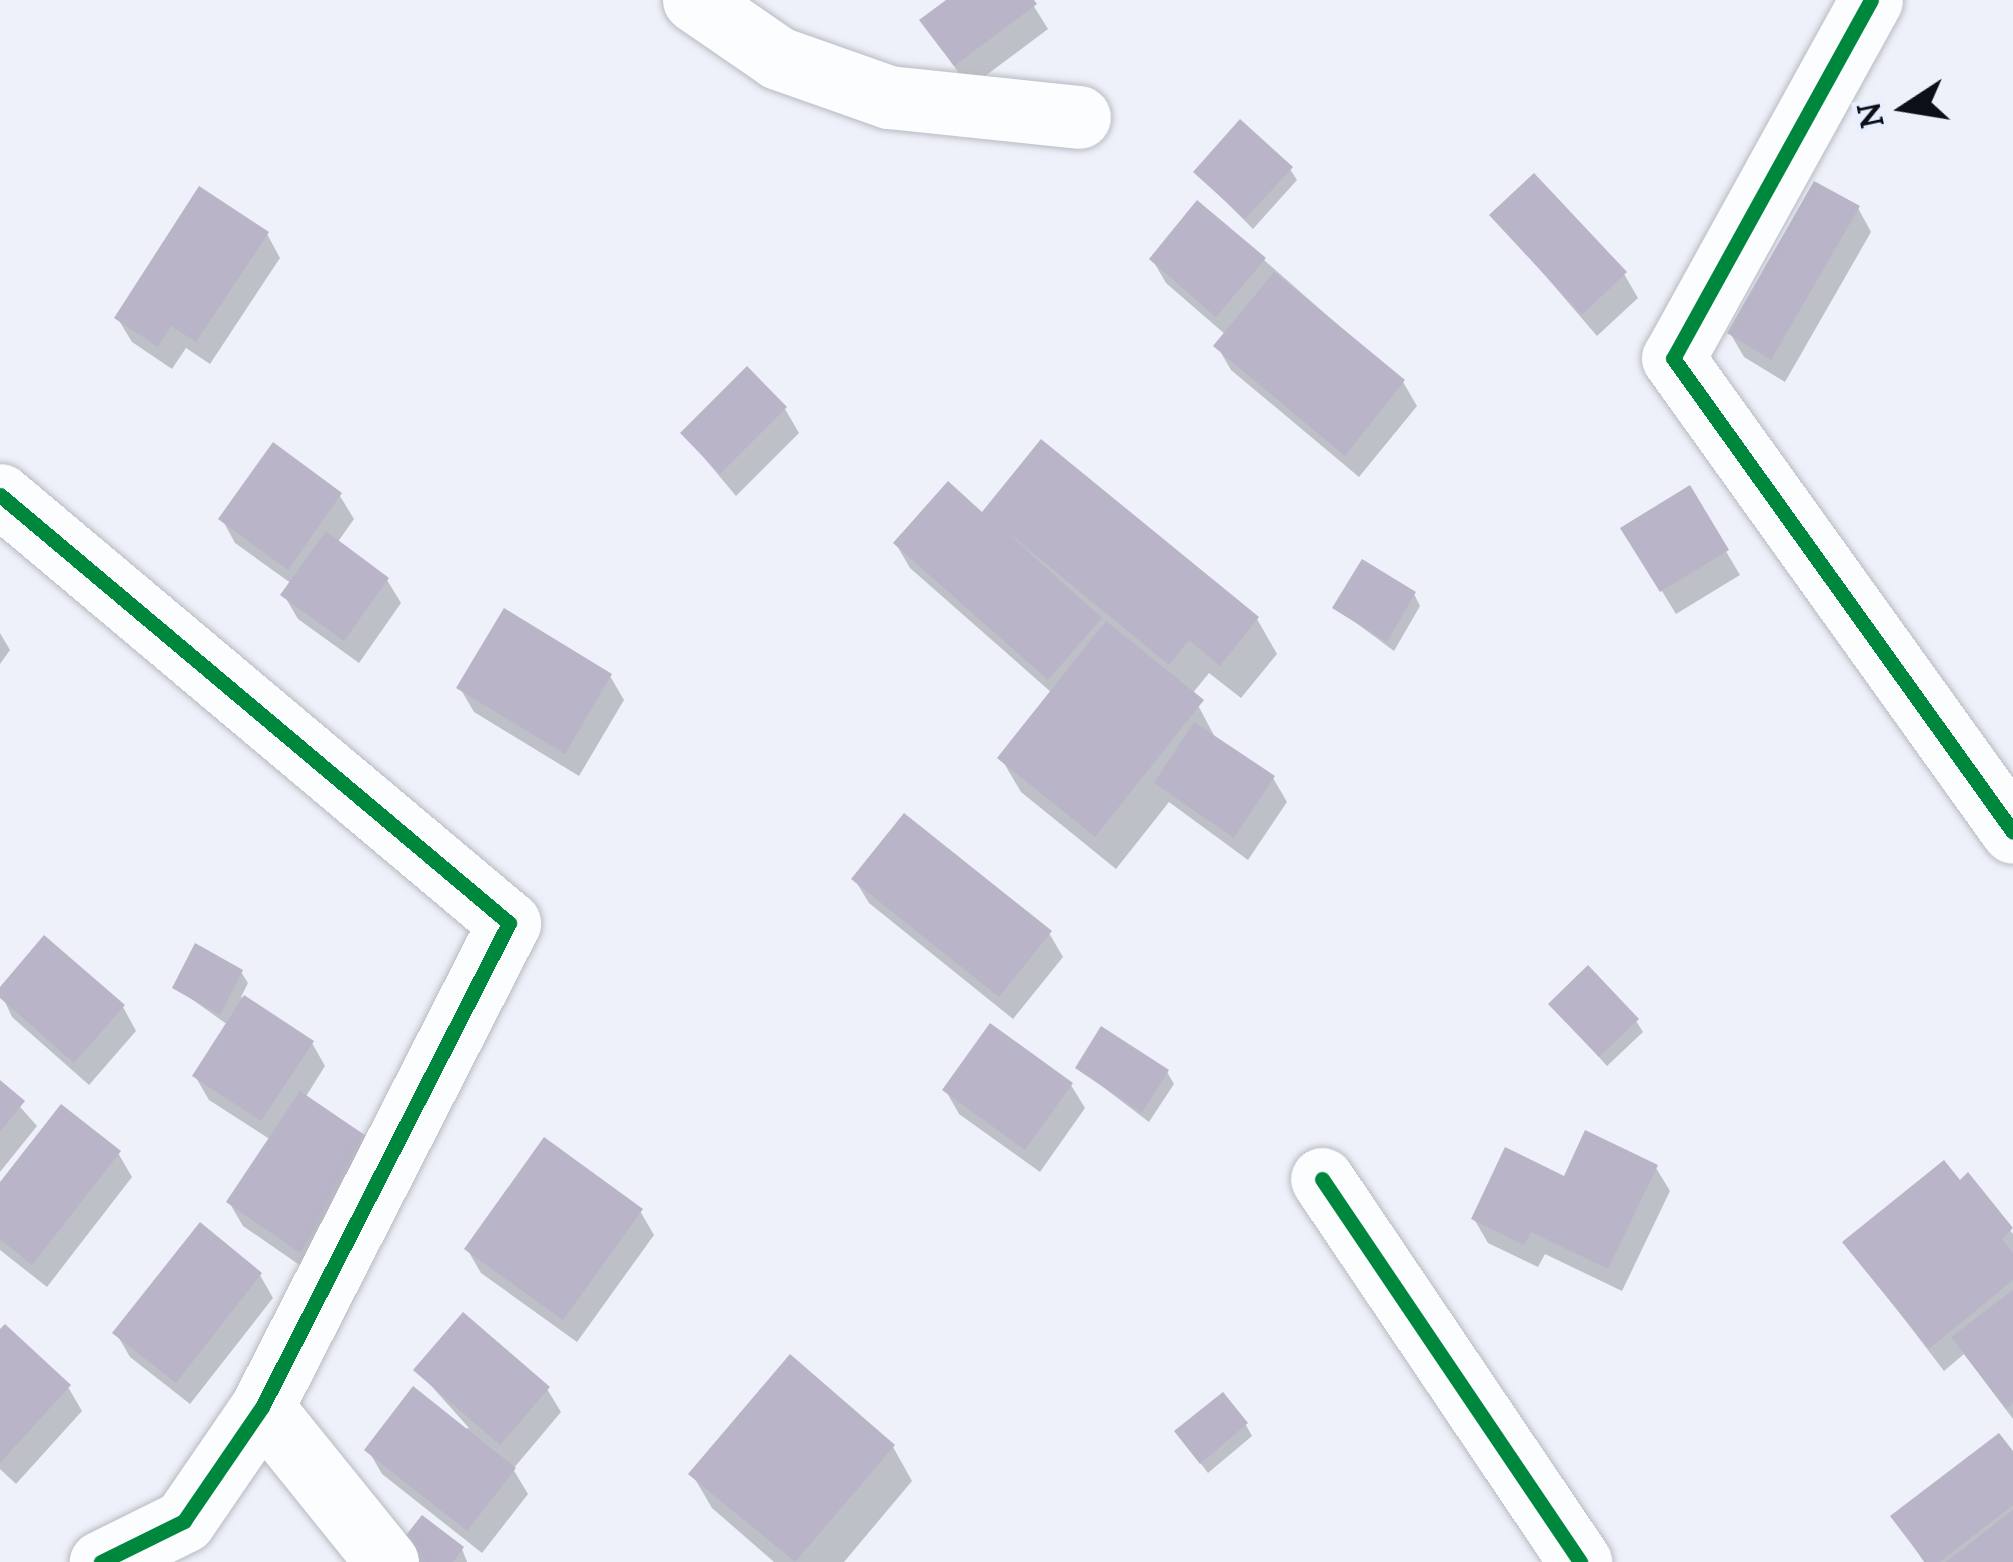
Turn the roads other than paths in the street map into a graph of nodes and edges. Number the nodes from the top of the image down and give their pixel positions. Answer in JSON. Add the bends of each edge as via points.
{"nodes":[{"id":1,"x":694,"y":0,"type":"edge"},
{"id":2,"x":1871,"y":0,"type":"edge"},
{"id":3,"x":1078,"y":117,"type":"dead end"},
{"id":4,"x":0,"y":495,"type":"edge"},
{"id":5,"x":2013,"y":832,"type":"edge"},
{"id":6,"x":1322,"y":1179,"type":"dead end"},
{"id":7,"x":262,"y":1407,"type":"junction"},
{"id":8,"x":101,"y":1562,"type":"edge"},
{"id":9,"x":387,"y":1562,"type":"edge"},
{"id":10,"x":1580,"y":1562,"type":"edge"}],
"edges":[{"from":1,"to":3,"type":"street","via":[[778,58],[889,98]]},
{"from":2,"to":5,"type":"street","via":[[1673,358]]},
{"from":4,"to":7,"type":"street","via":[[509,922]]},
{"from":6,"to":10,"type":"street"},
{"from":7,"to":8,"type":"street","via":[[184,1521]]},
{"from":7,"to":9,"type":"street"}]}
